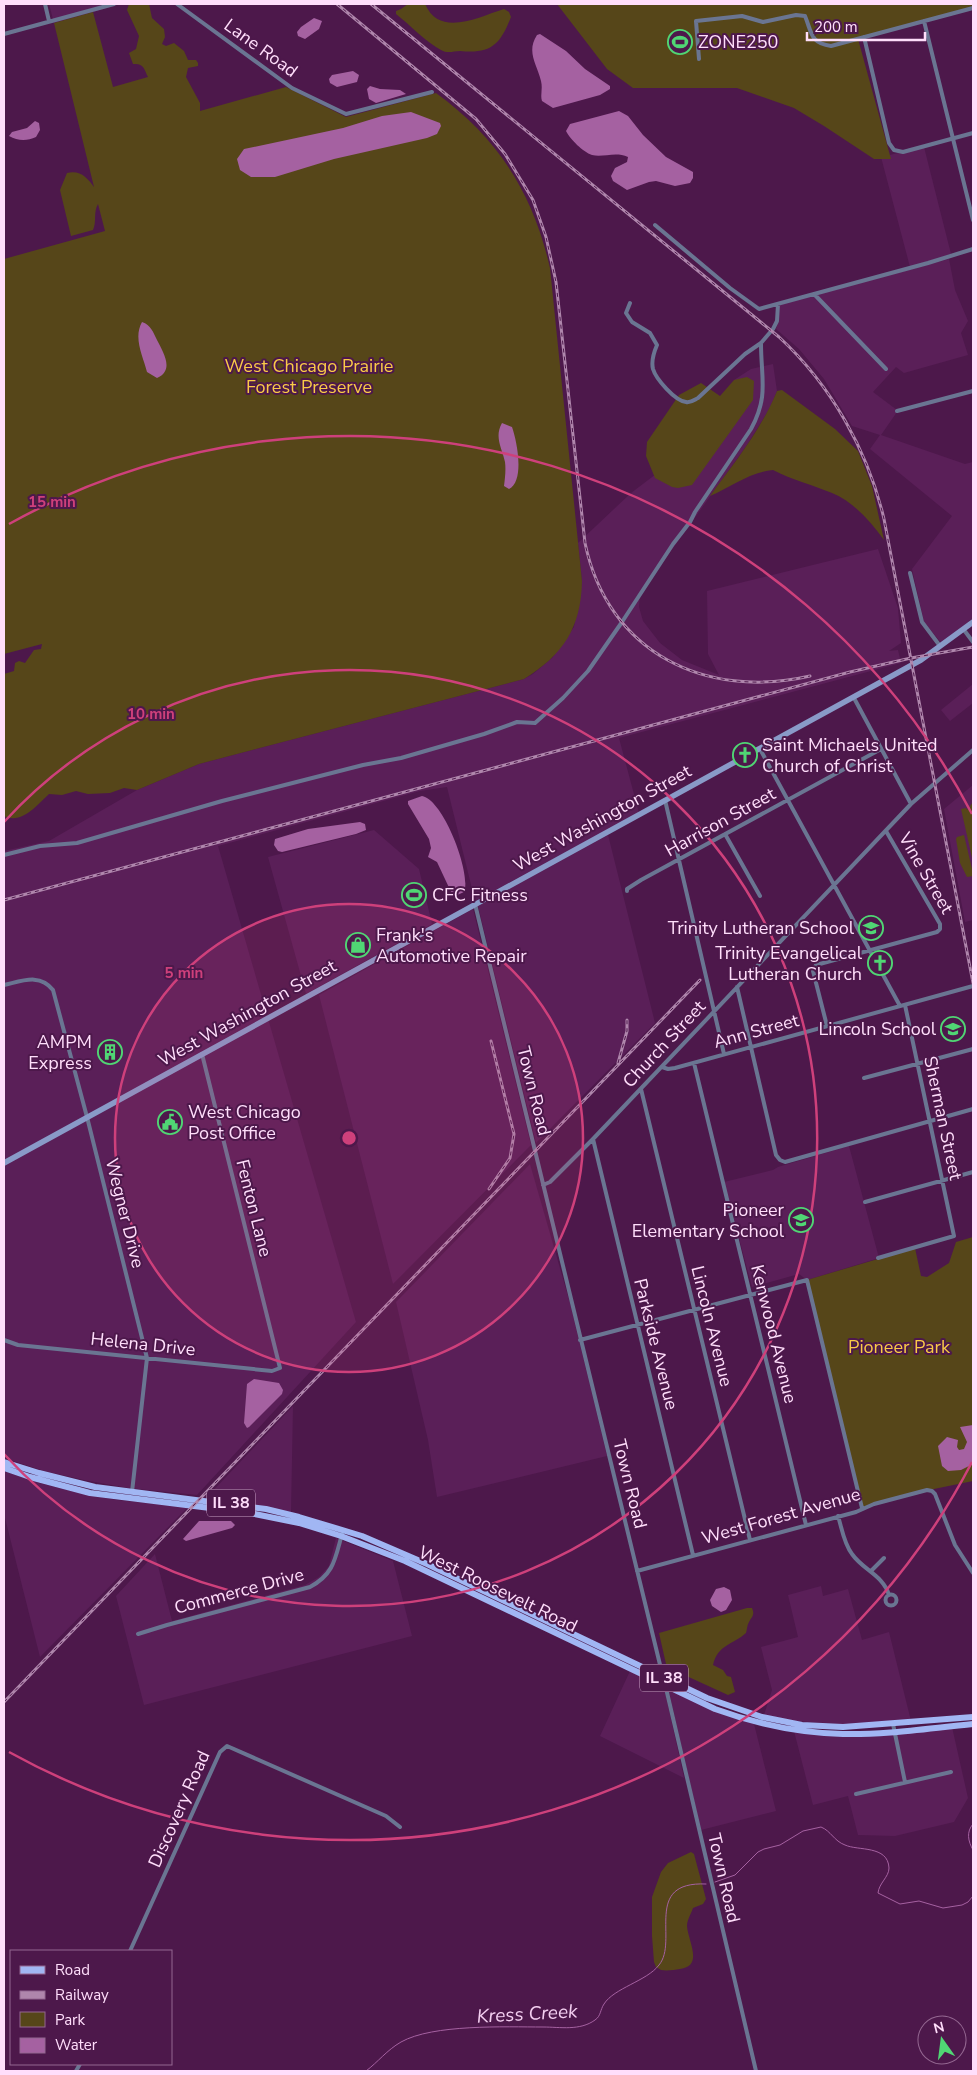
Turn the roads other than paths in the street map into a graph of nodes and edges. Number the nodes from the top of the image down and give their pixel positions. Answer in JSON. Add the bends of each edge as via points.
{"nodes":[{"id":1,"x":45,"y":4,"type":"edge"},
{"id":2,"x":114,"y":4,"type":"edge"},
{"id":3,"x":177,"y":4,"type":"edge"},
{"id":4,"x":973,"y":8,"type":"edge"},
{"id":5,"x":49,"y":21,"type":"junction"},
{"id":6,"x":924,"y":21,"type":"junction"},
{"id":7,"x":4,"y":34,"type":"edge"},
{"id":8,"x":864,"y":37,"type":"junction"},
{"id":9,"x":699,"y":59,"type":"dead end"},
{"id":10,"x":432,"y":92,"type":"dead end"},
{"id":11,"x":973,"y":133,"type":"edge"},
{"id":12,"x":953,"y":138,"type":"junction"},
{"id":13,"x":973,"y":220,"type":"edge"},
{"id":14,"x":655,"y":224,"type":"dead end"},
{"id":15,"x":973,"y":249,"type":"edge"},
{"id":16,"x":814,"y":294,"type":"junction"},
{"id":17,"x":630,"y":303,"type":"dead end"},
{"id":18,"x":778,"y":304,"type":"junction"},
{"id":19,"x":761,"y":344,"type":"junction"},
{"id":20,"x":886,"y":369,"type":"dead end"},
{"id":21,"x":973,"y":391,"type":"edge"},
{"id":22,"x":897,"y":411,"type":"dead end"},
{"id":23,"x":910,"y":573,"type":"dead end"},
{"id":24,"x":973,"y":622,"type":"edge"},
{"id":25,"x":964,"y":630,"type":"junction"},
{"id":26,"x":973,"y":642,"type":"edge"},
{"id":27,"x":940,"y":646,"type":"junction"},
{"id":28,"x":854,"y":698,"type":"junction"},
{"id":29,"x":760,"y":748,"type":"junction"},
{"id":30,"x":882,"y":749,"type":"junction"},
{"id":31,"x":973,"y":750,"type":"edge"},
{"id":32,"x":665,"y":800,"type":"junction"},
{"id":33,"x":788,"y":800,"type":"junction"},
{"id":34,"x":911,"y":804,"type":"junction"},
{"id":35,"x":886,"y":831,"type":"junction"},
{"id":36,"x":725,"y":834,"type":"junction"},
{"id":37,"x":4,"y":855,"type":"edge"},
{"id":38,"x":679,"y":860,"type":"junction"},
{"id":39,"x":834,"y":886,"type":"junction"},
{"id":40,"x":627,"y":892,"type":"dead end"},
{"id":41,"x":760,"y":896,"type":"dead end"},
{"id":42,"x":475,"y":904,"type":"junction"},
{"id":43,"x":870,"y":950,"type":"junction"},
{"id":44,"x":4,"y":986,"type":"edge"},
{"id":45,"x":973,"y":986,"type":"edge"},
{"id":46,"x":737,"y":987,"type":"junction"},
{"id":47,"x":905,"y":1005,"type":"junction"},
{"id":48,"x":900,"y":1006,"type":"junction"},
{"id":49,"x":715,"y":1010,"type":"junction"},
{"id":50,"x":827,"y":1026,"type":"junction"},
{"id":51,"x":752,"y":1047,"type":"junction"},
{"id":52,"x":973,"y":1048,"type":"edge"},
{"id":53,"x":202,"y":1054,"type":"junction"},
{"id":54,"x":724,"y":1054,"type":"junction"},
{"id":55,"x":694,"y":1063,"type":"junction"},
{"id":56,"x":918,"y":1064,"type":"junction"},
{"id":57,"x":662,"y":1067,"type":"junction"},
{"id":58,"x":864,"y":1078,"type":"dead end"},
{"id":59,"x":641,"y":1089,"type":"junction"},
{"id":60,"x":973,"y":1109,"type":"edge"},
{"id":61,"x":87,"y":1117,"type":"junction"},
{"id":62,"x":930,"y":1121,"type":"junction"},
{"id":63,"x":593,"y":1139,"type":"junction"},
{"id":64,"x":4,"y":1163,"type":"edge"},
{"id":65,"x":973,"y":1172,"type":"edge"},
{"id":66,"x":942,"y":1180,"type":"junction"},
{"id":67,"x":543,"y":1185,"type":"junction"},
{"id":68,"x":865,"y":1202,"type":"dead end"},
{"id":69,"x":878,"y":1258,"type":"dead end"},
{"id":70,"x":750,"y":1294,"type":"junction"},
{"id":71,"x":694,"y":1309,"type":"junction"},
{"id":72,"x":638,"y":1324,"type":"junction"},
{"id":73,"x":580,"y":1340,"type":"junction"},
{"id":74,"x":4,"y":1341,"type":"edge"},
{"id":75,"x":147,"y":1358,"type":"junction"},
{"id":76,"x":280,"y":1368,"type":"joint"},
{"id":77,"x":4,"y":1462,"type":"edge"},
{"id":78,"x":4,"y":1468,"type":"edge"},
{"id":79,"x":131,"y":1496,"type":"junction"},
{"id":80,"x":862,"y":1508,"type":"junction"},
{"id":81,"x":838,"y":1516,"type":"junction"},
{"id":82,"x":806,"y":1525,"type":"junction"},
{"id":83,"x":342,"y":1533,"type":"junction"},
{"id":84,"x":750,"y":1540,"type":"junction"},
{"id":85,"x":693,"y":1555,"type":"junction"},
{"id":86,"x":884,"y":1558,"type":"dead end"},
{"id":87,"x":637,"y":1571,"type":"junction"},
{"id":88,"x":871,"y":1571,"type":"junction"},
{"id":89,"x":973,"y":1573,"type":"edge"},
{"id":90,"x":889,"y":1595,"type":"dead end"},
{"id":91,"x":138,"y":1634,"type":"dead end"},
{"id":92,"x":662,"y":1677,"type":"junction"},
{"id":93,"x":665,"y":1685,"type":"junction"},
{"id":94,"x":973,"y":1717,"type":"edge"},
{"id":95,"x":973,"y":1724,"type":"edge"},
{"id":96,"x":894,"y":1728,"type":"junction"},
{"id":97,"x":951,"y":1772,"type":"dead end"},
{"id":98,"x":905,"y":1782,"type":"junction"},
{"id":99,"x":856,"y":1794,"type":"dead end"},
{"id":100,"x":400,"y":1827,"type":"dead end"},
{"id":101,"x":130,"y":1950,"type":"edge"},
{"id":102,"x":756,"y":2071,"type":"edge"}],
"edges":[{"from":1,"to":5,"type":"street"},
{"from":2,"to":5,"type":"street"},
{"from":3,"to":10,"type":"street","name":"Lane Road","via":[[292,88],[350,115]]},
{"from":4,"to":6,"type":"street"},
{"from":5,"to":7,"type":"street"},
{"from":6,"to":8,"type":"street"},
{"from":6,"to":12,"type":"street"},
{"from":8,"to":9,"type":"street","via":[[831,46],[821,45],[812,36],[805,16],[796,15],[763,22],[742,16],[696,21]]},
{"from":8,"to":12,"type":"street","via":[[889,143],[894,150],[900,152]]},
{"from":11,"to":12,"type":"street"},
{"from":12,"to":13,"type":"street"},
{"from":14,"to":18,"type":"street","via":[[759,309]]},
{"from":15,"to":16,"type":"street"},
{"from":16,"to":18,"type":"street"},
{"from":16,"to":20,"type":"street"},
{"from":17,"to":19,"type":"street","via":[[626,313],[632,322],[650,333],[657,345],[652,368],[660,382],[680,401],[689,403],[698,398]]},
{"from":18,"to":19,"type":"street","via":[[776,326]]},
{"from":19,"to":37,"type":"street","via":[[763,398],[750,429],[598,658],[538,721],[517,722],[401,758],[232,799],[77,843],[40,846]]},
{"from":21,"to":22,"type":"street"},
{"from":23,"to":27,"type":"street","via":[[922,622]]},
{"from":24,"to":25,"type":"main road","name":"West Washington Street"},
{"from":25,"to":26,"type":"street"},
{"from":25,"to":27,"type":"main road","name":"West Washington Street"},
{"from":27,"to":28,"type":"main road","name":"West Washington Street"},
{"from":28,"to":29,"type":"main road","name":"West Washington Street"},
{"from":28,"to":30,"type":"street"},
{"from":29,"to":32,"type":"main road","name":"West Washington Street"},
{"from":29,"to":33,"type":"street"},
{"from":30,"to":33,"type":"street","name":"Harrison Street"},
{"from":30,"to":34,"type":"street"},
{"from":31,"to":34,"type":"street","name":"Church Street"},
{"from":32,"to":38,"type":"street"},
{"from":32,"to":42,"type":"main road","name":"West Washington Street"},
{"from":33,"to":36,"type":"street","name":"Harrison Street"},
{"from":33,"to":39,"type":"street"},
{"from":34,"to":35,"type":"street","name":"Church Street"},
{"from":35,"to":39,"type":"street","name":"Church Street"},
{"from":35,"to":43,"type":"street","name":"Vine Street","via":[[940,929]]},
{"from":36,"to":38,"type":"street","name":"Harrison Street"},
{"from":36,"to":41,"type":"street"},
{"from":38,"to":40,"type":"street","name":"Harrison Street","via":[[641,880]]},
{"from":38,"to":49,"type":"street"},
{"from":39,"to":43,"type":"street"},
{"from":39,"to":46,"type":"street","name":"Church Street"},
{"from":42,"to":53,"type":"main road","name":"West Washington Street"},
{"from":42,"to":67,"type":"street","name":"Town Road"},
{"from":43,"to":48,"type":"street"},
{"from":43,"to":50,"type":"street","via":[[815,967],[813,971]]},
{"from":44,"to":61,"type":"street","name":"Wegner Drive","via":[[38,979],[47,982],[54,990]]},
{"from":45,"to":47,"type":"street","name":"Ann Street"},
{"from":46,"to":49,"type":"street","name":"Church Street"},
{"from":46,"to":51,"type":"street"},
{"from":47,"to":48,"type":"street","name":"Ann Street"},
{"from":47,"to":56,"type":"street","name":"Sherman Street"},
{"from":48,"to":50,"type":"street","name":"Ann Street"},
{"from":49,"to":54,"type":"street"},
{"from":49,"to":57,"type":"street","name":"Church Street"},
{"from":50,"to":51,"type":"street","name":"Ann Street"},
{"from":51,"to":54,"type":"street","name":"Ann Street"},
{"from":51,"to":62,"type":"street","via":[[780,1160],[786,1162]]},
{"from":52,"to":56,"type":"street"},
{"from":53,"to":61,"type":"main road","name":"West Washington Street"},
{"from":53,"to":76,"type":"street","name":"Fenton Lane"},
{"from":54,"to":55,"type":"street","name":"Ann Street"},
{"from":55,"to":57,"type":"street","name":"Ann Street","via":[[668,1069]]},
{"from":55,"to":70,"type":"street","name":"Kenwood Avenue"},
{"from":56,"to":58,"type":"street"},
{"from":56,"to":62,"type":"street","name":"Sherman Street"},
{"from":57,"to":59,"type":"street","name":"Church Street"},
{"from":59,"to":63,"type":"street","name":"Church Street"},
{"from":59,"to":71,"type":"street","name":"Lincoln Avenue"},
{"from":60,"to":62,"type":"street"},
{"from":61,"to":64,"type":"main road","name":"West Washington Street"},
{"from":61,"to":75,"type":"street","name":"Wegner Drive"},
{"from":62,"to":66,"type":"street","name":"Sherman Street"},
{"from":63,"to":67,"type":"street","name":"Church Street","via":[[550,1182]]},
{"from":63,"to":72,"type":"street","name":"Parkside Avenue"},
{"from":65,"to":66,"type":"street"},
{"from":66,"to":68,"type":"street"},
{"from":66,"to":69,"type":"street","name":"Sherman Street","via":[[954,1236]]},
{"from":67,"to":73,"type":"street","name":"Town Road"},
{"from":70,"to":71,"type":"street"},
{"from":70,"to":80,"type":"street","via":[[807,1280]]},
{"from":70,"to":82,"type":"street","name":"Kenwood Avenue"},
{"from":71,"to":72,"type":"street"},
{"from":71,"to":84,"type":"street","name":"Lincoln Avenue"},
{"from":72,"to":73,"type":"street"},
{"from":72,"to":85,"type":"street","name":"Parkside Avenue"},
{"from":73,"to":87,"type":"street","name":"Town Road"},
{"from":74,"to":75,"type":"street","name":"Helena Drive"},
{"from":75,"to":76,"type":"street","name":"Helena Drive","via":[[272,1372]]},
{"from":75,"to":79,"type":"street","name":"Wegner Drive"},
{"from":77,"to":79,"type":"main road","name":"West Roosevelt Road","number":"IL 38"},
{"from":78,"to":79,"type":"main road","name":"West Roosevelt Road","number":"IL 38","via":[[60,1486]]},
{"from":79,"to":83,"type":"main road","name":"West Roosevelt Road","number":"IL 38","via":[[250,1513]]},
{"from":80,"to":81,"type":"street","name":"West Forest Avenue"},
{"from":80,"to":89,"type":"street","name":"West Forest Avenue","via":[[924,1490],[932,1491],[955,1545]]},
{"from":81,"to":82,"type":"street","name":"West Forest Avenue"},
{"from":81,"to":88,"type":"street","via":[[848,1549]]},
{"from":82,"to":84,"type":"street","name":"West Forest Avenue"},
{"from":83,"to":91,"type":"street","name":"Commerce Drive","via":[[331,1569],[310,1587]]},
{"from":83,"to":92,"type":"main road","name":"West Roosevelt Road","number":"IL 38","via":[[407,1555]]},
{"from":83,"to":93,"type":"main road","name":"West Roosevelt Road","number":"IL 38"},
{"from":84,"to":85,"type":"street","name":"West Forest Avenue"},
{"from":85,"to":87,"type":"street","name":"West Forest Avenue"},
{"from":86,"to":88,"type":"street"},
{"from":87,"to":92,"type":"street","name":"Town Road"},
{"from":88,"to":90,"type":"street","via":[[882,1580]]},
{"from":92,"to":93,"type":"street","name":"Town Road"},
{"from":92,"to":96,"type":"main road","name":"West Roosevelt Road","number":"IL 38","via":[[724,1705],[776,1720],[826,1727]]},
{"from":93,"to":96,"type":"main road","name":"West Roosevelt Road","number":"IL 38","via":[[715,1709],[775,1727],[843,1734]]},
{"from":93,"to":102,"type":"street","name":"Town Road"},
{"from":94,"to":96,"type":"main road","name":"West Roosevelt Road","number":"IL 38"},
{"from":95,"to":96,"type":"main road","name":"West Roosevelt Road","number":"IL 38"},
{"from":96,"to":98,"type":"street"},
{"from":97,"to":98,"type":"street"},
{"from":98,"to":99,"type":"street"},
{"from":100,"to":101,"type":"street","name":"Discovery Road","via":[[386,1816],[227,1746],[220,1752]]}]}
